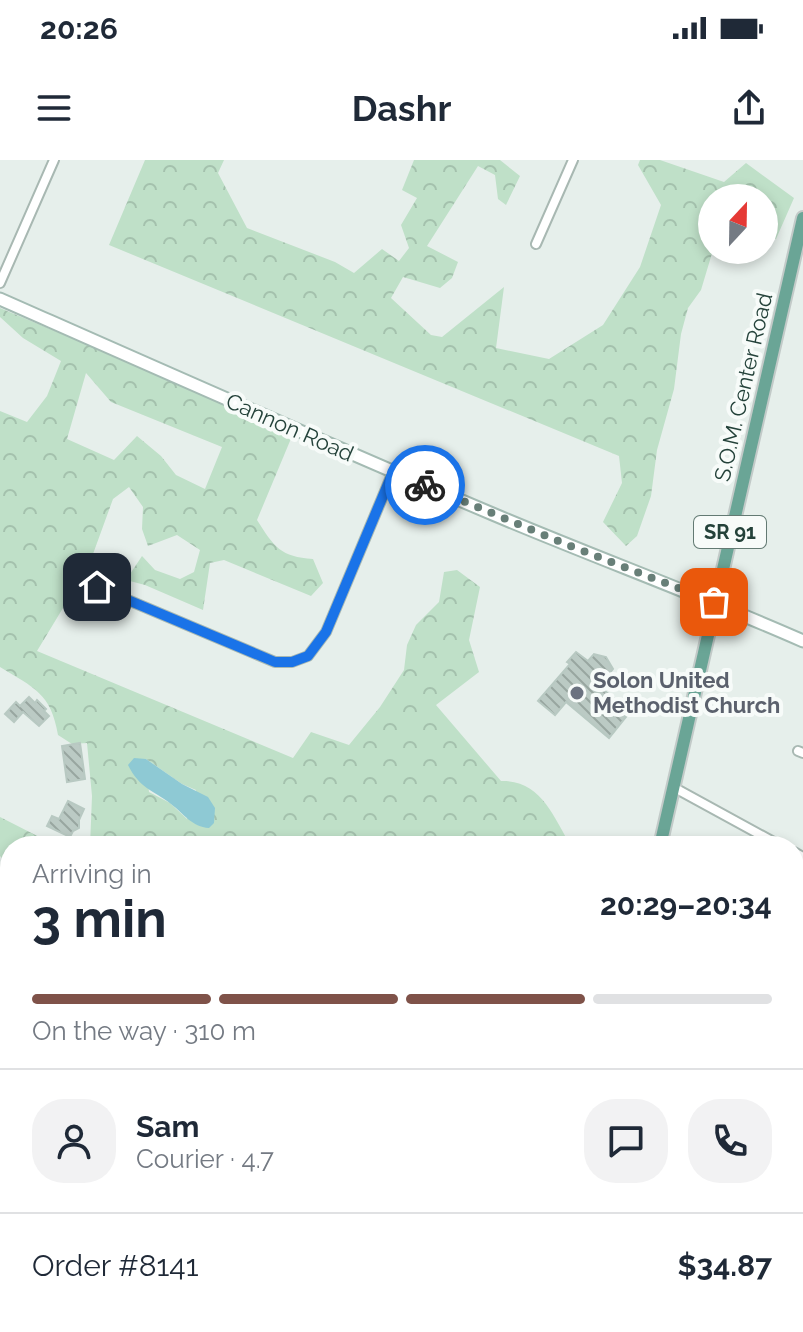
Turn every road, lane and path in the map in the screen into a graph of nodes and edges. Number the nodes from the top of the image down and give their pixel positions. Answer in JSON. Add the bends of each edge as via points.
{"nodes":[{"id":1,"x":54,"y":160,"type":"edge"},
{"id":2,"x":573,"y":160,"type":"edge"},
{"id":3,"x":803,"y":218,"type":"edge"},
{"id":4,"x":536,"y":244,"type":"dead end"},
{"id":5,"x":0,"y":283,"type":"edge"},
{"id":6,"x":0,"y":299,"type":"edge"},
{"id":7,"x":393,"y":472,"type":"junction"},
{"id":8,"x":97,"y":587,"type":"dead end"},
{"id":9,"x":714,"y":602,"type":"junction"},
{"id":10,"x":803,"y":641,"type":"edge"},
{"id":11,"x":673,"y":787,"type":"junction"},
{"id":12,"x":662,"y":836,"type":"edge"},
{"id":13,"x":754,"y":836,"type":"edge"}],
"edges":[{"from":1,"to":5,"type":"street"},
{"from":2,"to":4,"type":"street"},
{"from":3,"to":9,"type":"main road","name":"S.O.M. Center Road","number":"SR 91"},
{"from":6,"to":7,"type":"main road","name":"Cannon Road"},
{"from":7,"to":8,"type":"street","via":[[326,632],[308,656],[275,662]]},
{"from":7,"to":9,"type":"main road","name":"Cannon Road"},
{"from":9,"to":10,"type":"main road","name":"Cannon Road"},
{"from":9,"to":11,"type":"main road","name":"S.O.M. Center Road","number":"SR 91"},
{"from":11,"to":12,"type":"main road","name":"S.O.M. Center Road","number":"SR 91"},
{"from":11,"to":13,"type":"street"}]}
